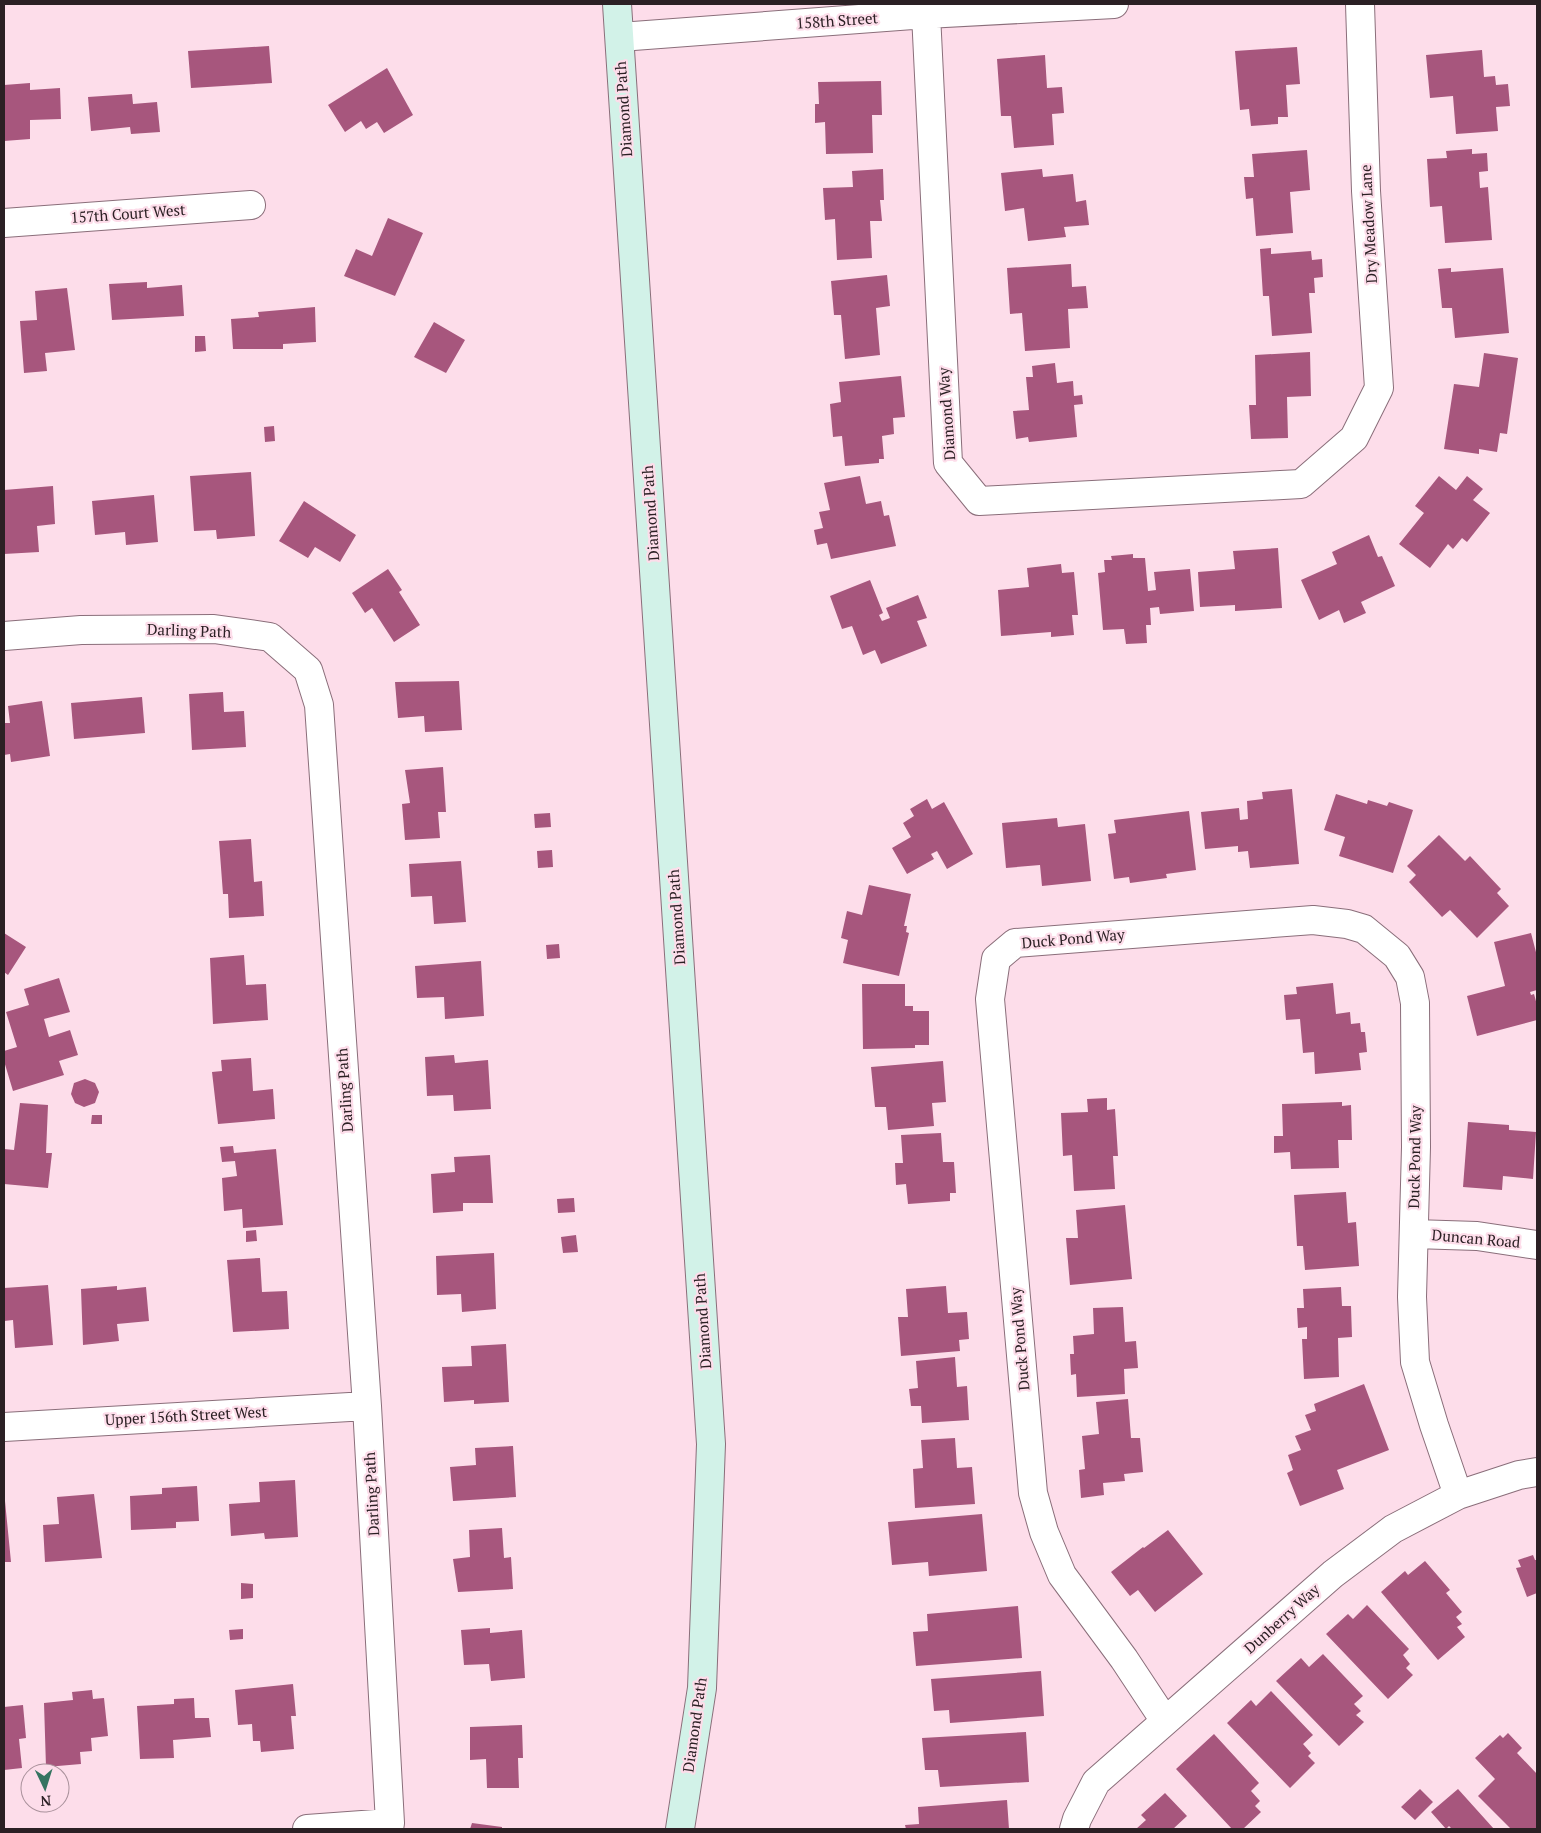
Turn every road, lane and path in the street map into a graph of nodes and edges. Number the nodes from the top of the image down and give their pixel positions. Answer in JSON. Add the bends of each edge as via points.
{"nodes":[{"id":1,"x":617,"y":4,"type":"edge"},
{"id":2,"x":1114,"y":4,"type":"edge"},
{"id":3,"x":1360,"y":4,"type":"edge"},
{"id":4,"x":927,"y":9,"type":"edge"},
{"id":5,"x":620,"y":37,"type":"junction"},
{"id":6,"x":251,"y":204,"type":"dead end"},
{"id":7,"x":4,"y":223,"type":"edge"},
{"id":8,"x":1354,"y":438,"type":"joint"},
{"id":9,"x":4,"y":636,"type":"edge"},
{"id":10,"x":1414,"y":1234,"type":"junction"},
{"id":11,"x":1537,"y":1244,"type":"edge"},
{"id":12,"x":367,"y":1406,"type":"junction"},
{"id":13,"x":4,"y":1427,"type":"edge"},
{"id":14,"x":1537,"y":1472,"type":"edge"},
{"id":15,"x":1458,"y":1495,"type":"junction"},
{"id":16,"x":1166,"y":1721,"type":"junction"},
{"id":17,"x":389,"y":1826,"type":"edge"},
{"id":18,"x":307,"y":1829,"type":"edge"},
{"id":19,"x":680,"y":1829,"type":"edge"},
{"id":20,"x":1074,"y":1829,"type":"edge"}],
"edges":[{"from":1,"to":5,"type":"street","name":"Diamond Path"},
{"from":2,"to":4,"type":"street","name":"158th Street"},
{"from":3,"to":8,"type":"street","name":"Dry Meadow Lane","via":[[1366,192],[1379,388]]},
{"from":4,"to":5,"type":"street","name":"158th Street"},
{"from":4,"to":8,"type":"street","name":"Diamond Way","via":[[948,463],[979,501],[1301,484]]},
{"from":5,"to":19,"type":"street","name":"Diamond Path","via":[[711,1444],[702,1688]]},
{"from":6,"to":7,"type":"street","name":"157th Court West"},
{"from":9,"to":12,"type":"street","name":"Darling Path","via":[[81,630],[214,629],[270,637],[308,670],[319,705]]},
{"from":10,"to":11,"type":"street","name":"Duncan Road","via":[[1477,1236]]},
{"from":10,"to":15,"type":"street","name":"Duck Pond Way","via":[[1415,1362]]},
{"from":10,"to":16,"type":"street","name":"Duck Pond Way","via":[[1416,1003],[1410,977],[1397,956],[1364,929],[1313,920],[1015,943],[996,959],[990,999],[1033,1493],[1062,1576]]},
{"from":12,"to":13,"type":"street","name":"Upper 156th Street West"},
{"from":12,"to":17,"type":"street","name":"Darling Path"},
{"from":14,"to":15,"type":"street","name":"Dunberry Way"},
{"from":15,"to":16,"type":"street","name":"Dunberry Way","via":[[1393,1529],[1333,1574]]},
{"from":16,"to":20,"type":"street","name":"Dunberry Way","via":[[1096,1782],[1076,1818]]},
{"from":17,"to":18,"type":"street"}]}
